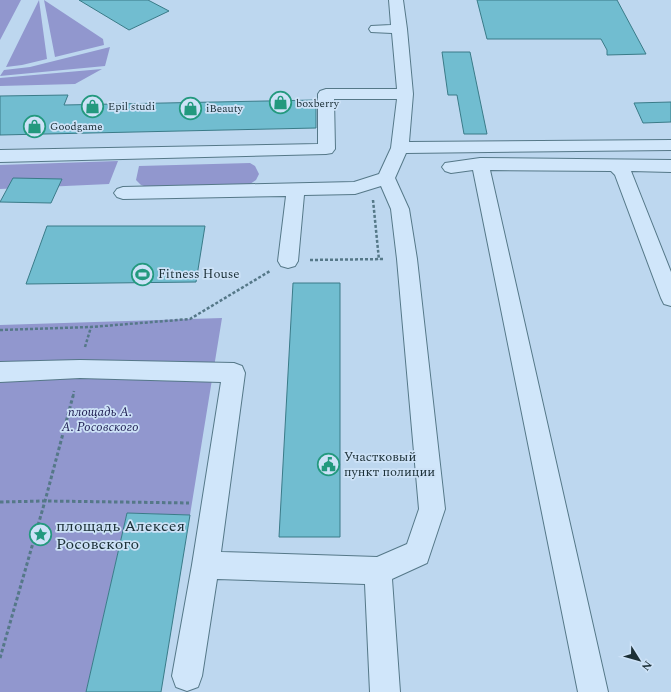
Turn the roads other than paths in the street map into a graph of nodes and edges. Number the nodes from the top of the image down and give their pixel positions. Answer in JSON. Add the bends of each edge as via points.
{"nodes":[{"id":1,"x":396,"y":0,"type":"edge"},
{"id":2,"x":400,"y":29,"type":"junction"},
{"id":3,"x":376,"y":30,"type":"dead end"},
{"id":4,"x":405,"y":94,"type":"junction"},
{"id":5,"x":671,"y":145,"type":"edge"},
{"id":6,"x":400,"y":148,"type":"junction"},
{"id":7,"x":0,"y":156,"type":"edge"},
{"id":8,"x":480,"y":164,"type":"junction"},
{"id":9,"x":616,"y":166,"type":"junction"},
{"id":10,"x":671,"y":166,"type":"edge"},
{"id":11,"x":450,"y":167,"type":"dead end"},
{"id":12,"x":378,"y":180,"type":"junction"},
{"id":13,"x":296,"y":189,"type":"junction"},
{"id":14,"x":123,"y":193,"type":"dead end"},
{"id":15,"x":288,"y":261,"type":"road end"},
{"id":16,"x":671,"y":298,"type":"edge"},
{"id":17,"x":0,"y":372,"type":"edge"},
{"id":18,"x":206,"y":566,"type":"junction"},
{"id":19,"x":378,"y":571,"type":"junction"},
{"id":20,"x":187,"y":676,"type":"dead end"},
{"id":21,"x":385,"y":692,"type":"edge"},
{"id":22,"x":593,"y":692,"type":"edge"}],
"edges":[{"from":1,"to":2,"type":"lane"},
{"from":2,"to":3,"type":"lane"},
{"from":2,"to":4,"type":"lane"},
{"from":4,"to":6,"type":"lane"},
{"from":4,"to":7,"type":"lane","via":[[326,94],[326,149]]},
{"from":5,"to":6,"type":"lane"},
{"from":6,"to":12,"type":"lane"},
{"from":8,"to":9,"type":"lane"},
{"from":8,"to":11,"type":"lane"},
{"from":8,"to":22,"type":"lane"},
{"from":9,"to":10,"type":"lane"},
{"from":9,"to":16,"type":"lane","via":[[623,173]]},
{"from":12,"to":13,"type":"lane","via":[[355,188]]},
{"from":12,"to":19,"type":"lane","via":[[400,209],[432,509],[417,553]]},
{"from":13,"to":14,"type":"lane"},
{"from":13,"to":15,"type":"lane"},
{"from":17,"to":18,"type":"lane","via":[[80,369],[234,373]]},
{"from":18,"to":19,"type":"lane"},
{"from":18,"to":20,"type":"lane"},
{"from":19,"to":21,"type":"lane"}]}
